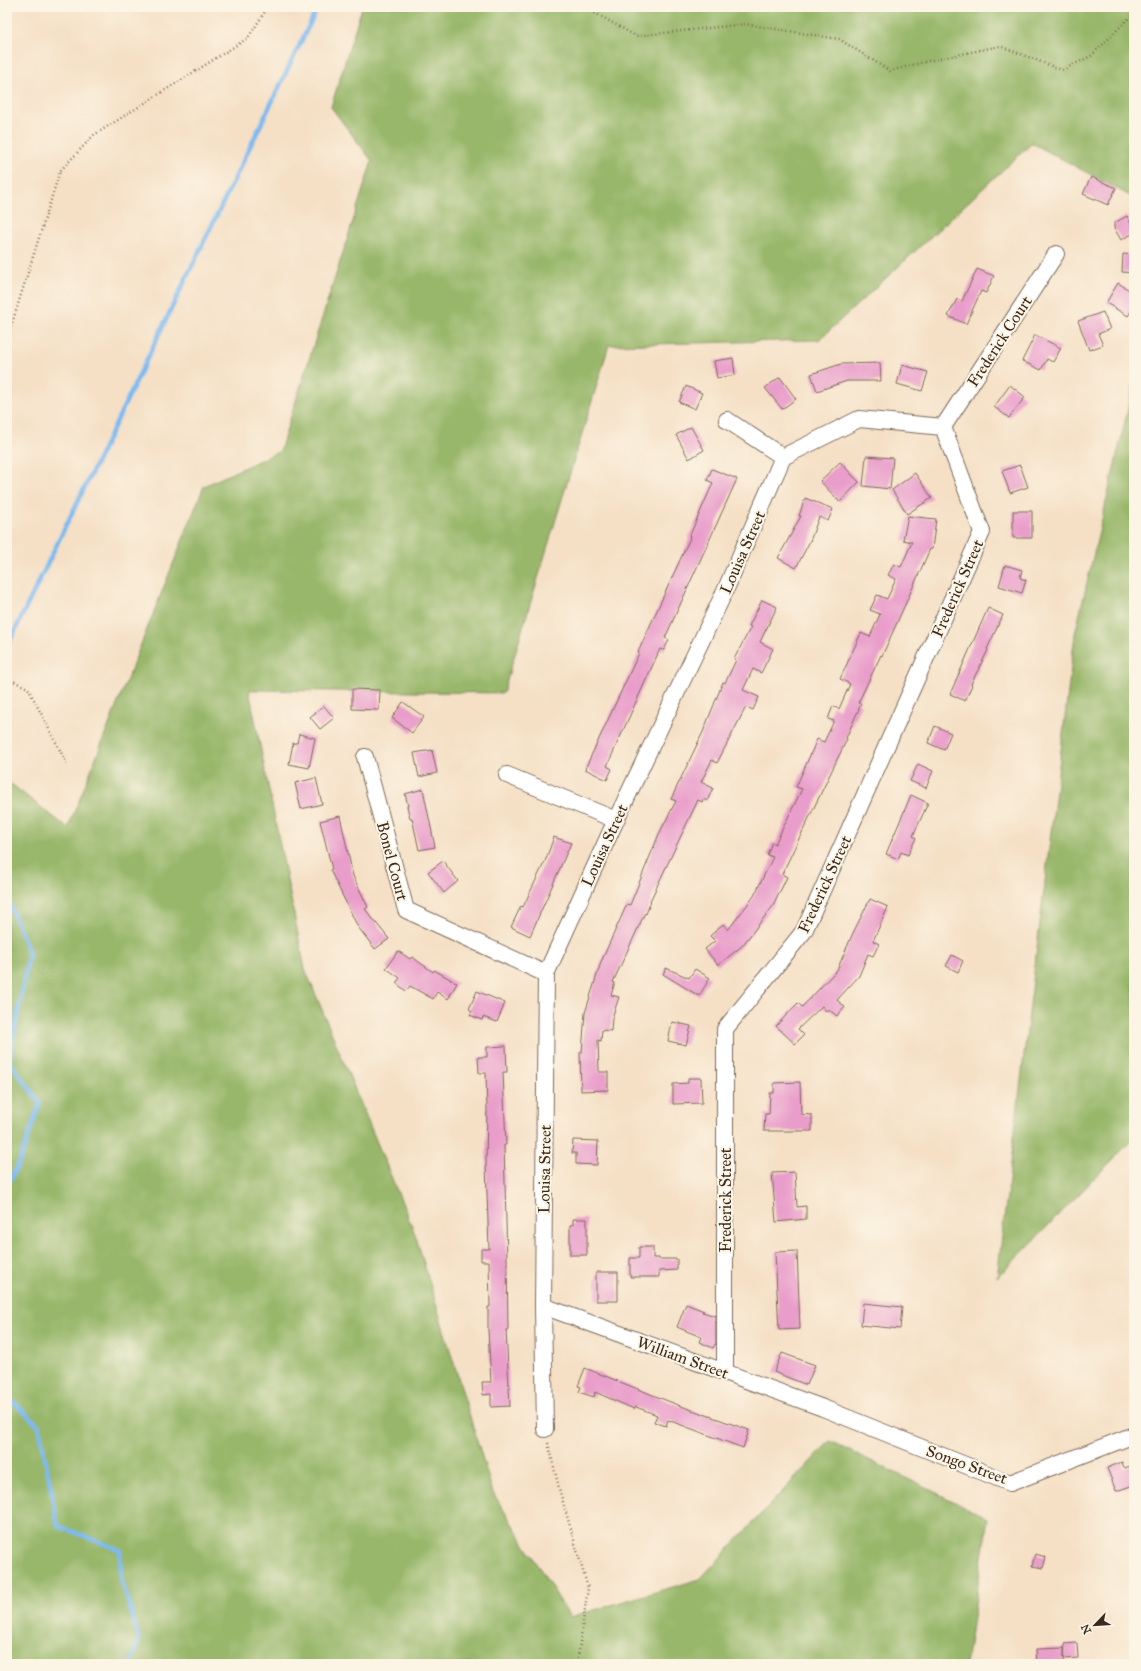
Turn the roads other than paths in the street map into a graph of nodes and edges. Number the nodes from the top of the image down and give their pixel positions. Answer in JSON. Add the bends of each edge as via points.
{"nodes":[{"id":1,"x":1056,"y":254,"type":"dead end"},
{"id":2,"x":727,"y":420,"type":"dead end"},
{"id":3,"x":942,"y":427,"type":"junction"},
{"id":4,"x":783,"y":457,"type":"junction"},
{"id":5,"x":365,"y":757,"type":"dead end"},
{"id":6,"x":507,"y":774,"type":"dead end"},
{"id":7,"x":616,"y":820,"type":"junction"},
{"id":8,"x":546,"y":974,"type":"junction"},
{"id":9,"x":543,"y":1306,"type":"junction"},
{"id":10,"x":725,"y":1373,"type":"junction"},
{"id":11,"x":823,"y":1408,"type":"joint"},
{"id":12,"x":545,"y":1429,"type":"road end"},
{"id":13,"x":1134,"y":1435,"type":"edge"}],
"edges":[{"from":1,"to":3,"type":"street","name":"Frederick Court"},
{"from":2,"to":4,"type":"street"},
{"from":3,"to":4,"type":"street","via":[[859,419]]},
{"from":3,"to":10,"type":"street","name":"Frederick Street","via":[[982,532],[804,931],[725,1029]]},
{"from":4,"to":7,"type":"street","name":"Louisa Street","via":[[725,591]]},
{"from":5,"to":8,"type":"street","name":"Bonel Court","via":[[406,910]]},
{"from":6,"to":7,"type":"street"},
{"from":7,"to":8,"type":"street","name":"Louisa Street"},
{"from":8,"to":9,"type":"street","name":"Louisa Street"},
{"from":9,"to":10,"type":"street","name":"William Street"},
{"from":9,"to":12,"type":"street","name":"Louisa Street"},
{"from":10,"to":11,"type":"street","name":"William Street"},
{"from":11,"to":13,"type":"street","name":"Songo Street","via":[[1010,1483]]}]}
